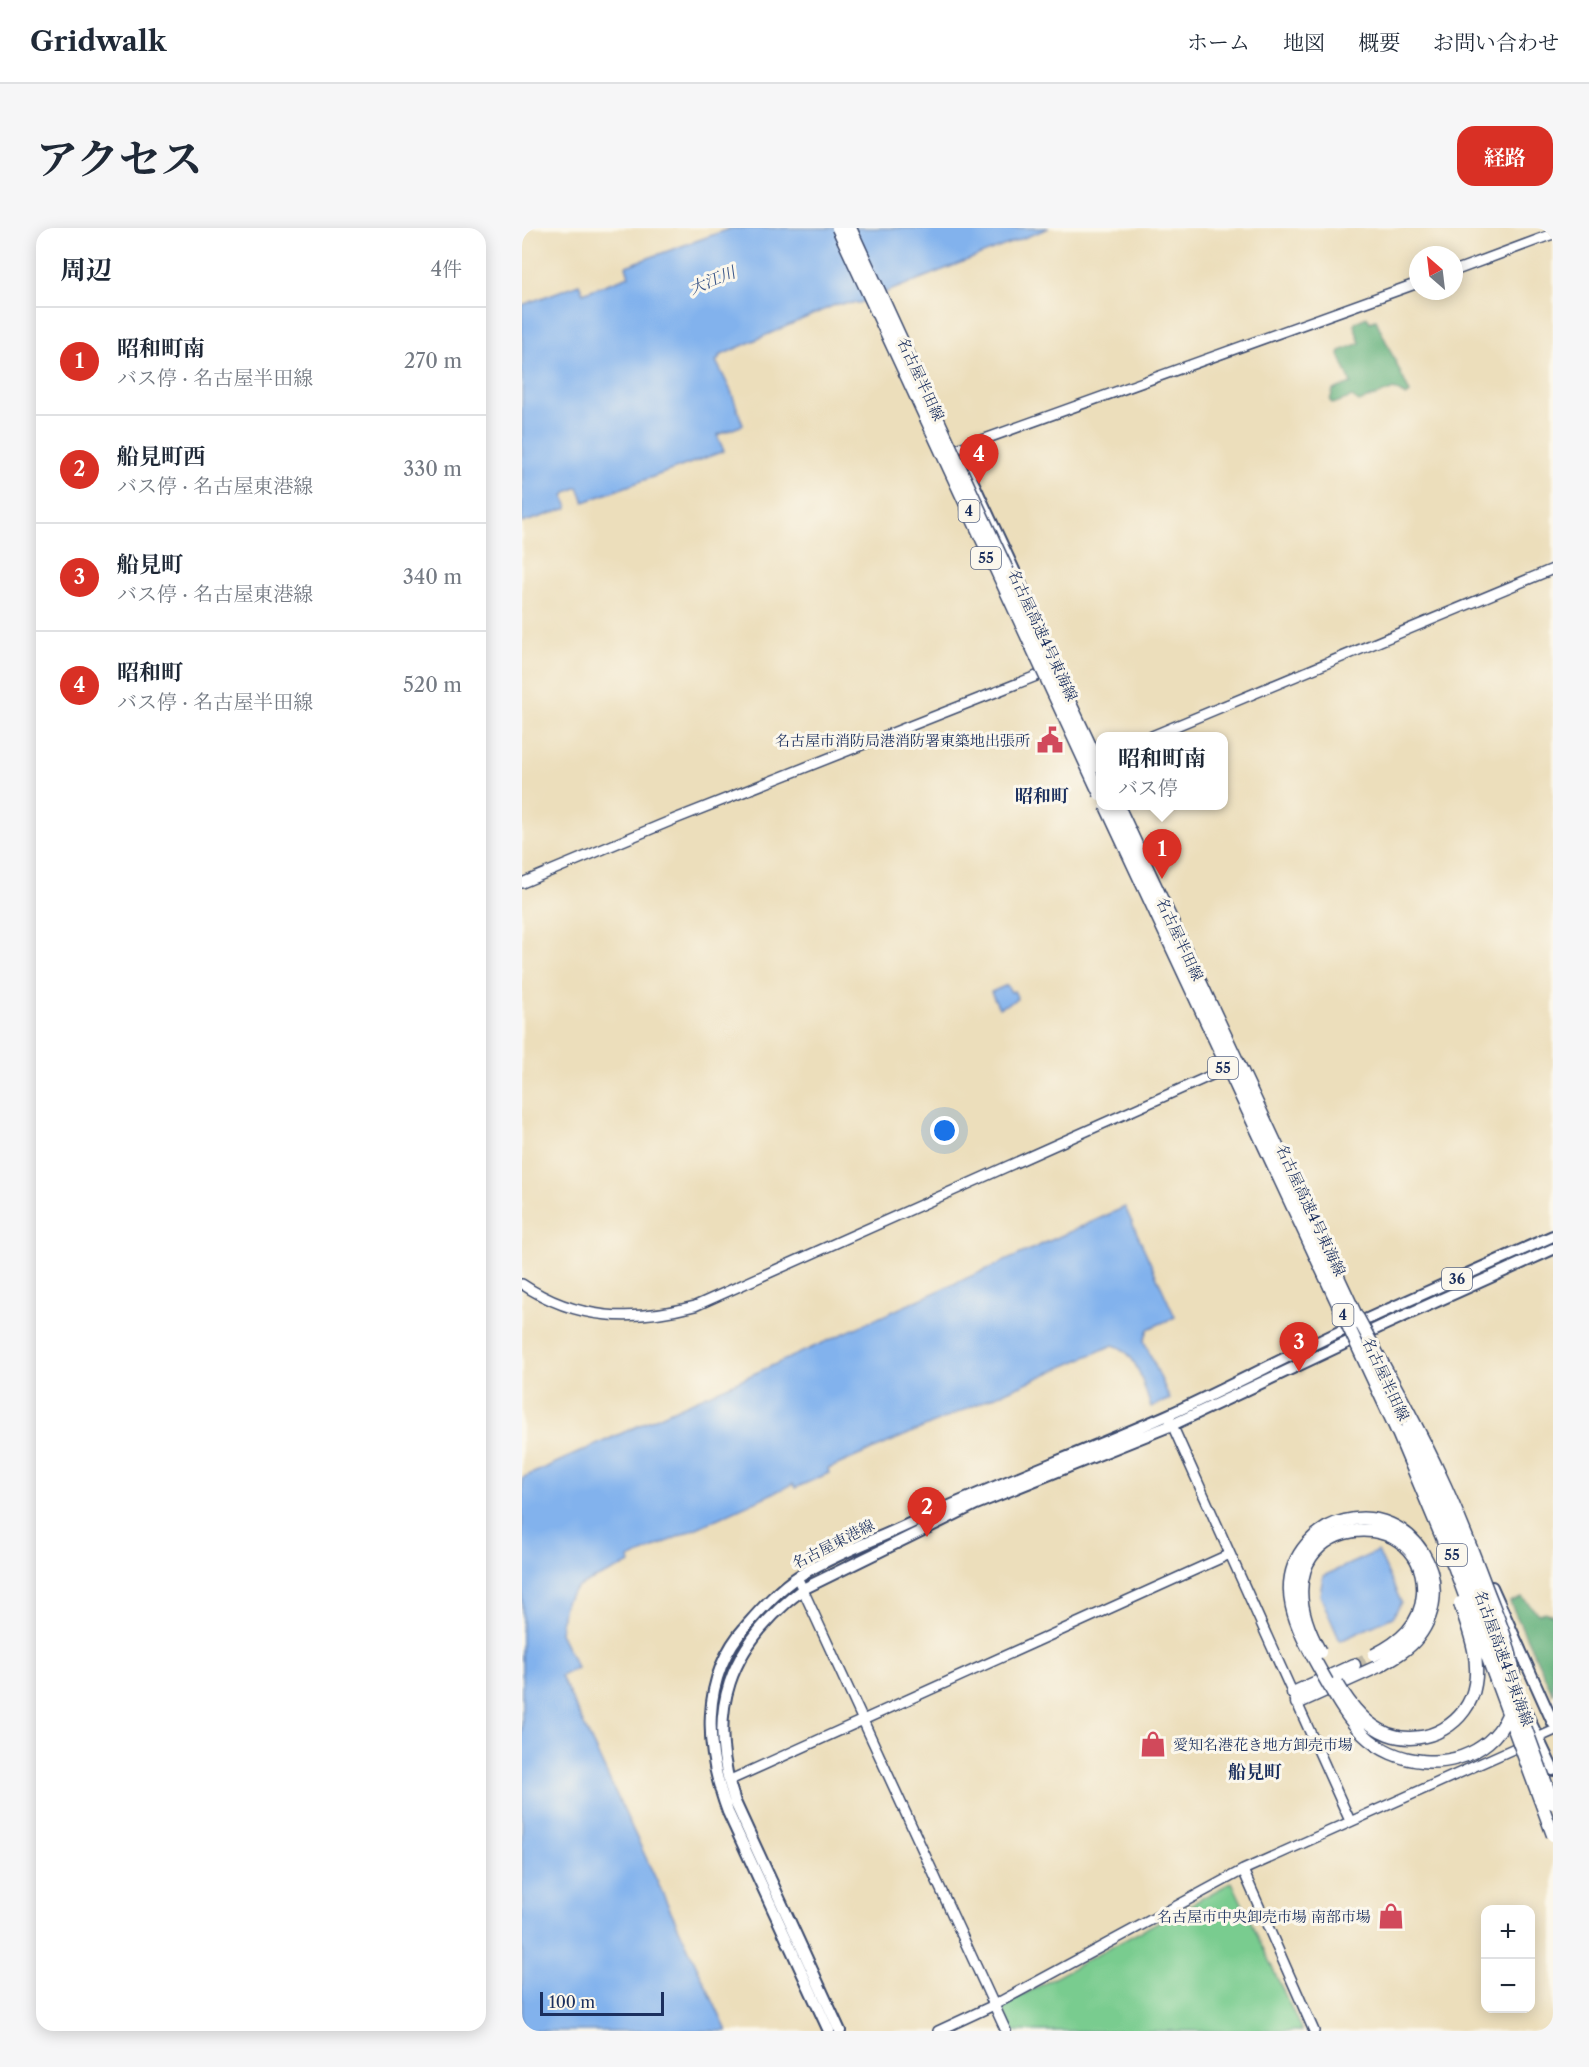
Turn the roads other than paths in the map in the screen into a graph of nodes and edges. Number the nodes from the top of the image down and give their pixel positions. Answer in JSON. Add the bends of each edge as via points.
{"nodes":[{"id":1,"x":836,"y":228,"type":"edge"},
{"id":2,"x":853,"y":228,"type":"edge"},
{"id":3,"x":1553,"y":234,"type":"edge"},
{"id":4,"x":1463,"y":267,"type":"edge"},
{"id":5,"x":1409,"y":286,"type":"edge"},
{"id":6,"x":957,"y":449,"type":"junction"},
{"id":7,"x":1553,"y":569,"type":"edge"},
{"id":8,"x":1059,"y":667,"type":"junction"},
{"id":9,"x":1039,"y":676,"type":"junction"},
{"id":10,"x":1162,"y":732,"type":"edge"},
{"id":11,"x":1096,"y":746,"type":"edge"},
{"id":12,"x":1096,"y":756,"type":"edge"},
{"id":13,"x":1096,"y":783,"type":"edge"},
{"id":14,"x":1096,"y":795,"type":"edge"},
{"id":15,"x":1103,"y":810,"type":"edge"},
{"id":16,"x":1108,"y":810,"type":"edge"},
{"id":17,"x":1120,"y":810,"type":"edge"},
{"id":18,"x":1125,"y":810,"type":"edge"},
{"id":19,"x":522,"y":883,"type":"edge"},
{"id":20,"x":1242,"y":1062,"type":"junction"},
{"id":21,"x":1224,"y":1070,"type":"junction"},
{"id":22,"x":1553,"y":1236,"type":"edge"},
{"id":23,"x":1553,"y":1249,"type":"edge"},
{"id":24,"x":522,"y":1284,"type":"edge"},
{"id":25,"x":1360,"y":1320,"type":"junction"},
{"id":26,"x":1346,"y":1329,"type":"junction"},
{"id":27,"x":1368,"y":1333,"type":"junction"},
{"id":28,"x":1351,"y":1340,"type":"junction"},
{"id":29,"x":1169,"y":1420,"type":"junction"},
{"id":30,"x":1399,"y":1435,"type":"junction"},
{"id":31,"x":1230,"y":1554,"type":"junction"},
{"id":32,"x":797,"y":1577,"type":"junction"},
{"id":33,"x":803,"y":1589,"type":"junction"},
{"id":34,"x":1373,"y":1660,"type":"junction"},
{"id":35,"x":1353,"y":1665,"type":"tunnel mouth"},
{"id":36,"x":1295,"y":1698,"type":"junction"},
{"id":37,"x":864,"y":1721,"type":"junction"},
{"id":38,"x":1553,"y":1723,"type":"edge"},
{"id":39,"x":1553,"y":1731,"type":"edge"},
{"id":40,"x":1538,"y":1738,"type":"junction"},
{"id":41,"x":1553,"y":1770,"type":"edge"},
{"id":42,"x":728,"y":1781,"type":"junction"},
{"id":43,"x":1553,"y":1803,"type":"edge"},
{"id":44,"x":1350,"y":1821,"type":"junction"},
{"id":45,"x":1553,"y":1835,"type":"edge"},
{"id":46,"x":1243,"y":1870,"type":"junction"},
{"id":47,"x":994,"y":2005,"type":"junction"},
{"id":48,"x":829,"y":2031,"type":"edge"},
{"id":49,"x":840,"y":2031,"type":"edge"},
{"id":50,"x":938,"y":2031,"type":"edge"},
{"id":51,"x":1006,"y":2031,"type":"edge"},
{"id":52,"x":1314,"y":2031,"type":"edge"}],
"edges":[{"from":1,"to":9,"type":"main road","name":"名古屋半田線","number":"55","bridge":true},
{"from":1,"to":13,"type":"highway","name":"名古屋高速4号東海線","number":"4","bridge":true},
{"from":2,"to":6,"type":"main road","name":"名古屋半田線","number":"55"},
{"from":2,"to":12,"type":"highway","name":"名古屋高速4号東海線","number":"4","bridge":true},
{"from":3,"to":4,"type":"street"},
{"from":5,"to":6,"type":"street"},
{"from":6,"to":8,"type":"main road","name":"名古屋半田線","number":"55"},
{"from":7,"to":10,"type":"street"},
{"from":8,"to":9,"type":"street"},
{"from":8,"to":11,"type":"main road","name":"名古屋半田線","number":"55"},
{"from":9,"to":14,"type":"main road","name":"名古屋半田線","number":"55"},
{"from":9,"to":19,"type":"street"},
{"from":15,"to":21,"type":"main road","name":"名古屋半田線","number":"55"},
{"from":16,"to":30,"type":"highway","name":"名古屋高速4号東海線","number":"4","bridge":true},
{"from":17,"to":25,"type":"highway","name":"名古屋高速4号東海線","number":"4","bridge":true},
{"from":18,"to":20,"type":"main road","name":"名古屋半田線","number":"55"},
{"from":20,"to":21,"type":"street"},
{"from":20,"to":25,"type":"main road","name":"名古屋半田線","number":"55"},
{"from":21,"to":24,"type":"street","via":[[695,1306],[652,1316],[605,1316],[549,1300]]},
{"from":21,"to":26,"type":"main road","name":"名古屋半田線","number":"55"},
{"from":22,"to":25,"type":"main road","number":"36"},
{"from":23,"to":27,"type":"main road","number":"36"},
{"from":25,"to":26,"type":"main road","number":"36"},
{"from":25,"to":27,"type":"main road","name":"名古屋半田線","number":"55"},
{"from":25,"to":34,"type":"highway","bridge":true,"via":[[1428,1450],[1464,1530],[1511,1659],[1512,1705],[1488,1742],[1450,1760],[1405,1758],[1375,1743],[1358,1728],[1305,1643],[1294,1617],[1290,1592],[1293,1568],[1304,1548],[1319,1533],[1343,1521],[1377,1521],[1402,1531],[1422,1550],[1433,1576],[1433,1604],[1423,1629],[1405,1649]]},
{"from":25,"to":43,"type":"highway","name":"名古屋高速4号東海線","number":"4","bridge":true,"via":[[1442,1505]]},
{"from":26,"to":28,"type":"main road","name":"名古屋半田線","number":"55"},
{"from":26,"to":29,"type":"main road","name":"名古屋東港線"},
{"from":27,"to":28,"type":"main road","number":"36"},
{"from":27,"to":38,"type":"main road","name":"名古屋半田線","number":"55","via":[[1470,1539]]},
{"from":28,"to":29,"type":"main road","name":"名古屋東港線"},
{"from":28,"to":40,"type":"main road","name":"名古屋半田線","number":"55"},
{"from":29,"to":31,"type":"street"},
{"from":29,"to":32,"type":"main road","name":"名古屋東港線","via":[[971,1496]]},
{"from":29,"to":33,"type":"main road","name":"名古屋東港線","via":[[976,1504]]},
{"from":30,"to":34,"type":"highway","bridge":true,"via":[[1452,1577],[1474,1652],[1474,1691],[1456,1720],[1424,1736],[1388,1734],[1355,1710],[1308,1629],[1301,1603],[1308,1562],[1317,1549],[1337,1535],[1354,1530],[1378,1532],[1401,1544],[1413,1557],[1422,1582],[1421,1607],[1415,1622]]},
{"from":30,"to":45,"type":"highway","name":"名古屋高速4号東海線","number":"4","bridge":true,"via":[[1454,1566]]},
{"from":31,"to":36,"type":"street"},
{"from":31,"to":37,"type":"street"},
{"from":32,"to":33,"type":"street"},
{"from":32,"to":48,"type":"main road","name":"名古屋東港線","via":[[745,1626],[725,1658],[715,1688],[710,1740],[728,1812]]},
{"from":33,"to":37,"type":"street"},
{"from":33,"to":42,"type":"main road","name":"名古屋東港線","via":[[760,1627],[731,1680],[721,1726]]},
{"from":34,"to":36,"type":"highway"},
{"from":35,"to":36,"type":"highway"},
{"from":36,"to":44,"type":"street"},
{"from":37,"to":42,"type":"street"},
{"from":37,"to":47,"type":"street"},
{"from":39,"to":40,"type":"street"},
{"from":40,"to":41,"type":"main road","name":"名古屋半田線","number":"55"},
{"from":40,"to":44,"type":"street"},
{"from":42,"to":49,"type":"main road","name":"名古屋東港線"},
{"from":44,"to":46,"type":"street"},
{"from":46,"to":47,"type":"street"},
{"from":46,"to":52,"type":"street"},
{"from":47,"to":50,"type":"street"},
{"from":47,"to":51,"type":"street"}]}
